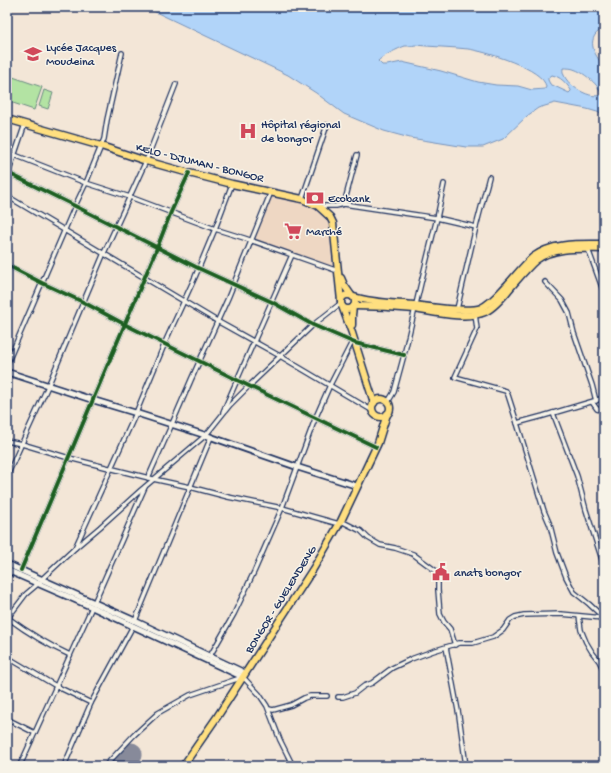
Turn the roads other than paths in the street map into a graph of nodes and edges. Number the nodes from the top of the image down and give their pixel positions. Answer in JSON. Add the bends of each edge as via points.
{"nodes":[{"id":1,"x":122,"y":53,"type":"dead end"},
{"id":2,"x":176,"y":84,"type":"dead end"},
{"id":3,"x":7,"y":119,"type":"edge"},
{"id":4,"x":25,"y":124,"type":"junction"},
{"id":5,"x":327,"y":125,"type":"dead end"},
{"id":6,"x":101,"y":146,"type":"junction"},
{"id":7,"x":7,"y":152,"type":"edge"},
{"id":8,"x":14,"y":155,"type":"junction"},
{"id":9,"x":357,"y":156,"type":"dead end"},
{"id":10,"x":146,"y":161,"type":"junction"},
{"id":11,"x":189,"y":173,"type":"junction"},
{"id":12,"x":8,"y":175,"type":"edge"},
{"id":13,"x":489,"y":177,"type":"dead end"},
{"id":14,"x":86,"y":183,"type":"junction"},
{"id":15,"x":232,"y":184,"type":"junction"},
{"id":16,"x":444,"y":184,"type":"dead end"},
{"id":17,"x":271,"y":192,"type":"junction"},
{"id":18,"x":7,"y":196,"type":"edge"},
{"id":19,"x":130,"y":197,"type":"junction"},
{"id":20,"x":302,"y":199,"type":"junction"},
{"id":21,"x":344,"y":204,"type":"junction"},
{"id":22,"x":75,"y":206,"type":"junction"},
{"id":23,"x":318,"y":206,"type":"junction"},
{"id":24,"x":171,"y":212,"type":"junction"},
{"id":25,"x":437,"y":218,"type":"junction"},
{"id":26,"x":116,"y":227,"type":"junction"},
{"id":27,"x":476,"y":227,"type":"junction"},
{"id":28,"x":215,"y":229,"type":"junction"},
{"id":29,"x":65,"y":230,"type":"junction"},
{"id":30,"x":252,"y":240,"type":"junction"},
{"id":31,"x":604,"y":244,"type":"edge"},
{"id":32,"x":157,"y":248,"type":"junction"},
{"id":33,"x":604,"y":248,"type":"edge"},
{"id":34,"x":588,"y":249,"type":"junction"},
{"id":35,"x":104,"y":253,"type":"junction"},
{"id":36,"x":292,"y":255,"type":"junction"},
{"id":37,"x":7,"y":264,"type":"edge"},
{"id":38,"x":198,"y":268,"type":"junction"},
{"id":39,"x":338,"y":271,"type":"junction"},
{"id":40,"x":144,"y":277,"type":"junction"},
{"id":41,"x":545,"y":282,"type":"dead end"},
{"id":42,"x":42,"y":283,"type":"junction"},
{"id":43,"x":233,"y":285,"type":"junction"},
{"id":44,"x":604,"y":293,"type":"edge"},
{"id":45,"x":352,"y":296,"type":"junction"},
{"id":46,"x":184,"y":301,"type":"junction"},
{"id":47,"x":83,"y":302,"type":"junction"},
{"id":48,"x":272,"y":302,"type":"junction"},
{"id":49,"x":342,"y":303,"type":"junction"},
{"id":50,"x":354,"y":306,"type":"junction"},
{"id":51,"x":415,"y":307,"type":"junction"},
{"id":52,"x":457,"y":310,"type":"junction"},
{"id":53,"x":475,"y":314,"type":"junction"},
{"id":54,"x":217,"y":321,"type":"junction"},
{"id":55,"x":124,"y":324,"type":"junction"},
{"id":56,"x":313,"y":325,"type":"junction"},
{"id":57,"x":352,"y":333,"type":"junction"},
{"id":58,"x":254,"y":341,"type":"junction"},
{"id":59,"x":353,"y":343,"type":"junction"},
{"id":60,"x":165,"y":344,"type":"junction"},
{"id":61,"x":404,"y":354,"type":"junction"},
{"id":62,"x":280,"y":356,"type":"junction"},
{"id":63,"x":199,"y":361,"type":"junction"},
{"id":64,"x":7,"y":364,"type":"edge"},
{"id":65,"x":7,"y":372,"type":"edge"},
{"id":66,"x":237,"y":380,"type":"junction"},
{"id":67,"x":330,"y":385,"type":"junction"},
{"id":68,"x":48,"y":386,"type":"junction"},
{"id":69,"x":248,"y":386,"type":"junction"},
{"id":70,"x":369,"y":387,"type":"junction"},
{"id":71,"x":604,"y":398,"type":"edge"},
{"id":72,"x":93,"y":400,"type":"junction"},
{"id":73,"x":385,"y":401,"type":"junction"},
{"id":74,"x":594,"y":401,"type":"junction"},
{"id":75,"x":374,"y":403,"type":"junction"},
{"id":76,"x":604,"y":411,"type":"edge"},
{"id":77,"x":136,"y":413,"type":"junction"},
{"id":78,"x":375,"y":413,"type":"junction"},
{"id":79,"x":553,"y":413,"type":"junction"},
{"id":80,"x":388,"y":414,"type":"junction"},
{"id":81,"x":221,"y":417,"type":"junction"},
{"id":82,"x":315,"y":418,"type":"junction"},
{"id":83,"x":517,"y":423,"type":"junction"},
{"id":84,"x":172,"y":424,"type":"junction"},
{"id":85,"x":381,"y":435,"type":"junction"},
{"id":86,"x":206,"y":436,"type":"junction"},
{"id":87,"x":212,"y":437,"type":"junction"},
{"id":88,"x":7,"y":441,"type":"edge"},
{"id":89,"x":22,"y":444,"type":"junction"},
{"id":90,"x":376,"y":447,"type":"junction"},
{"id":91,"x":68,"y":458,"type":"junction"},
{"id":92,"x":297,"y":467,"type":"junction"},
{"id":93,"x":111,"y":468,"type":"junction"},
{"id":94,"x":7,"y":476,"type":"edge"},
{"id":95,"x":148,"y":478,"type":"junction"},
{"id":96,"x":153,"y":479,"type":"junction"},
{"id":97,"x":145,"y":486,"type":"junction"},
{"id":98,"x":357,"y":486,"type":"junction"},
{"id":99,"x":190,"y":487,"type":"junction"},
{"id":100,"x":282,"y":508,"type":"junction"},
{"id":101,"x":340,"y":522,"type":"junction"},
{"id":102,"x":74,"y":549,"type":"junction"},
{"id":103,"x":7,"y":564,"type":"edge"},
{"id":104,"x":604,"y":566,"type":"edge"},
{"id":105,"x":7,"y":570,"type":"edge"},
{"id":106,"x":21,"y":570,"type":"junction"},
{"id":107,"x":41,"y":581,"type":"junction"},
{"id":108,"x":93,"y":605,"type":"junction"},
{"id":109,"x":579,"y":616,"type":"junction"},
{"id":110,"x":604,"y":618,"type":"edge"},
{"id":111,"x":7,"y":619,"type":"edge"},
{"id":112,"x":134,"y":623,"type":"junction"},
{"id":113,"x":455,"y":644,"type":"junction"},
{"id":114,"x":446,"y":647,"type":"junction"},
{"id":115,"x":70,"y":655,"type":"junction"},
{"id":116,"x":210,"y":656,"type":"junction"},
{"id":117,"x":7,"y":657,"type":"edge"},
{"id":118,"x":604,"y":671,"type":"edge"},
{"id":119,"x":244,"y":675,"type":"junction"},
{"id":120,"x":56,"y":686,"type":"junction"},
{"id":121,"x":327,"y":696,"type":"dead end"},
{"id":122,"x":338,"y":697,"type":"dead end"},
{"id":123,"x":91,"y":703,"type":"junction"},
{"id":124,"x":269,"y":709,"type":"junction"},
{"id":125,"x":7,"y":719,"type":"edge"},
{"id":126,"x":35,"y":733,"type":"junction"},
{"id":127,"x":19,"y":766,"type":"edge"},
{"id":128,"x":64,"y":766,"type":"edge"},
{"id":129,"x":105,"y":766,"type":"edge"},
{"id":130,"x":183,"y":766,"type":"edge"},
{"id":131,"x":293,"y":766,"type":"edge"},
{"id":132,"x":466,"y":766,"type":"edge"}],
"edges":[{"from":1,"to":6,"type":"street"},
{"from":2,"to":10,"type":"street"},
{"from":3,"to":4,"type":"highway","name":"KELO - DJUMAN - BONGOR"},
{"from":4,"to":6,"type":"highway","name":"KELO - DJUMAN - BONGOR"},
{"from":4,"to":8,"type":"street"},
{"from":5,"to":20,"type":"street"},
{"from":6,"to":10,"type":"highway","name":"KELO - DJUMAN - BONGOR"},
{"from":6,"to":14,"type":"street"},
{"from":7,"to":8,"type":"street"},
{"from":8,"to":12,"type":"street"},
{"from":8,"to":14,"type":"street"},
{"from":9,"to":21,"type":"street"},
{"from":10,"to":11,"type":"highway","name":"KELO - DJUMAN - BONGOR"},
{"from":10,"to":19,"type":"street"},
{"from":11,"to":15,"type":"highway","name":"KELO - DJUMAN - BONGOR"},
{"from":11,"to":24,"type":"street"},
{"from":12,"to":22,"type":"street"},
{"from":13,"to":27,"type":"street"},
{"from":14,"to":19,"type":"street"},
{"from":14,"to":22,"type":"street"},
{"from":15,"to":17,"type":"highway","name":"KELO - DJUMAN - BONGOR"},
{"from":15,"to":28,"type":"street"},
{"from":16,"to":25,"type":"street"},
{"from":17,"to":20,"type":"highway","name":"KELO - DJUMAN - BONGOR"},
{"from":17,"to":30,"type":"street"},
{"from":18,"to":29,"type":"street"},
{"from":19,"to":24,"type":"street"},
{"from":19,"to":26,"type":"street"},
{"from":20,"to":23,"type":"highway","name":"KELO - DJUMAN - BONGOR"},
{"from":21,"to":23,"type":"street"},
{"from":21,"to":25,"type":"street"},
{"from":22,"to":26,"type":"street"},
{"from":22,"to":29,"type":"street"},
{"from":23,"to":39,"type":"highway","name":"KELO - DJUMAN - BONGOR","via":[[333,223]]},
{"from":24,"to":28,"type":"street"},
{"from":24,"to":32,"type":"street"},
{"from":25,"to":27,"type":"street"},
{"from":25,"to":51,"type":"street"},
{"from":26,"to":32,"type":"street"},
{"from":26,"to":35,"type":"street"},
{"from":27,"to":52,"type":"street"},
{"from":28,"to":30,"type":"street"},
{"from":28,"to":38,"type":"street"},
{"from":29,"to":35,"type":"street"},
{"from":29,"to":42,"type":"street"},
{"from":30,"to":36,"type":"street"},
{"from":30,"to":43,"type":"street"},
{"from":31,"to":52,"type":"highway","via":[[560,246],[540,252],[482,308]]},
{"from":32,"to":38,"type":"street"},
{"from":32,"to":40,"type":"street"},
{"from":33,"to":34,"type":"highway"},
{"from":34,"to":44,"type":"street"},
{"from":34,"to":53,"type":"highway","via":[[560,250],[542,256],[494,306]]},
{"from":35,"to":40,"type":"street"},
{"from":35,"to":47,"type":"street"},
{"from":36,"to":39,"type":"street"},
{"from":36,"to":48,"type":"street"},
{"from":37,"to":42,"type":"street"},
{"from":38,"to":43,"type":"street"},
{"from":38,"to":46,"type":"street"},
{"from":39,"to":45,"type":"highway","name":"KELO - DJUMAN - BONGOR"},
{"from":39,"to":49,"type":"highway","name":"KELO - DJUMAN - BONGOR"},
{"from":40,"to":46,"type":"street"},
{"from":40,"to":55,"type":"street"},
{"from":41,"to":74,"type":"street","via":[[562,300],[569,313],[592,386]]},
{"from":42,"to":47,"type":"street"},
{"from":42,"to":64,"type":"street"},
{"from":43,"to":48,"type":"street"},
{"from":43,"to":54,"type":"street"},
{"from":45,"to":49,"type":"highway","via":[[345,295]]},
{"from":45,"to":50,"type":"highway","via":[[355,300]]},
{"from":45,"to":51,"type":"highway"},
{"from":46,"to":54,"type":"street"},
{"from":46,"to":60,"type":"street"},
{"from":47,"to":55,"type":"street"},
{"from":47,"to":68,"type":"street"},
{"from":48,"to":56,"type":"street"},
{"from":48,"to":58,"type":"street"},
{"from":49,"to":50,"type":"highway","via":[[347,309]]},
{"from":49,"to":56,"type":"street"},
{"from":49,"to":57,"type":"highway","name":"KELO - DJUMAN - BONGOR"},
{"from":50,"to":51,"type":"highway"},
{"from":50,"to":57,"type":"highway","name":"KELO - DJUMAN - BONGOR"},
{"from":51,"to":52,"type":"highway"},
{"from":51,"to":53,"type":"highway","via":[[456,315]]},
{"from":51,"to":61,"type":"street"},
{"from":53,"to":83,"type":"street","via":[[477,329],[455,377],[506,391]]},
{"from":54,"to":58,"type":"street"},
{"from":54,"to":63,"type":"street"},
{"from":55,"to":60,"type":"street"},
{"from":55,"to":72,"type":"street"},
{"from":56,"to":59,"type":"street"},
{"from":56,"to":62,"type":"street"},
{"from":57,"to":59,"type":"highway","name":"KELO - DJUMAN - BONGOR"},
{"from":58,"to":62,"type":"street"},
{"from":58,"to":66,"type":"street"},
{"from":59,"to":61,"type":"street"},
{"from":59,"to":67,"type":"street"},
{"from":59,"to":70,"type":"highway","name":"KELO - DJUMAN - BONGOR"},
{"from":60,"to":63,"type":"street"},
{"from":60,"to":77,"type":"street"},
{"from":61,"to":73,"type":"street","via":[[394,392]]},
{"from":62,"to":67,"type":"street"},
{"from":62,"to":69,"type":"street"},
{"from":63,"to":66,"type":"street"},
{"from":63,"to":84,"type":"street"},
{"from":65,"to":68,"type":"street"},
{"from":66,"to":69,"type":"street"},
{"from":66,"to":81,"type":"street"},
{"from":67,"to":78,"type":"street"},
{"from":67,"to":82,"type":"street"},
{"from":68,"to":72,"type":"street"},
{"from":68,"to":89,"type":"street"},
{"from":69,"to":81,"type":"street"},
{"from":69,"to":82,"type":"street"},
{"from":70,"to":73,"type":"highway"},
{"from":70,"to":75,"type":"highway","name":"KELO - DJUMAN - BONGOR"},
{"from":71,"to":74,"type":"street"},
{"from":72,"to":77,"type":"street"},
{"from":72,"to":91,"type":"street"},
{"from":73,"to":75,"type":"highway","via":[[378,400]]},
{"from":73,"to":80,"type":"highway","via":[[390,406]]},
{"from":74,"to":76,"type":"street","via":[[597,408]]},
{"from":74,"to":79,"type":"street"},
{"from":75,"to":78,"type":"highway"},
{"from":77,"to":84,"type":"street"},
{"from":77,"to":93,"type":"street"},
{"from":78,"to":80,"type":"highway","via":[[383,416]]},
{"from":78,"to":85,"type":"highway"},
{"from":79,"to":83,"type":"street"},
{"from":79,"to":104,"type":"street","via":[[577,476]]},
{"from":80,"to":85,"type":"highway","name":"BONGOR - GUELENDENG"},
{"from":81,"to":86,"type":"street"},
{"from":82,"to":90,"type":"street"},
{"from":82,"to":92,"type":"street"},
{"from":83,"to":110,"type":"street","via":[[557,552],[570,585],[575,594]]},
{"from":84,"to":86,"type":"street"},
{"from":84,"to":95,"type":"street"},
{"from":85,"to":90,"type":"highway","name":"BONGOR - GUELENDENG"},
{"from":86,"to":87,"type":"street"},
{"from":86,"to":96,"type":"street"},
{"from":87,"to":92,"type":"street"},
{"from":87,"to":99,"type":"street"},
{"from":88,"to":89,"type":"street"},
{"from":89,"to":91,"type":"street"},
{"from":89,"to":94,"type":"street"},
{"from":90,"to":98,"type":"highway","name":"BONGOR - GUELENDENG"},
{"from":91,"to":93,"type":"street"},
{"from":91,"to":106,"type":"street"},
{"from":92,"to":98,"type":"street"},
{"from":92,"to":100,"type":"street"},
{"from":93,"to":95,"type":"street"},
{"from":93,"to":102,"type":"street"},
{"from":95,"to":96,"type":"street"},
{"from":96,"to":97,"type":"street"},
{"from":96,"to":99,"type":"street"},
{"from":97,"to":102,"type":"street"},
{"from":97,"to":108,"type":"street"},
{"from":98,"to":101,"type":"highway","name":"BONGOR - GUELENDENG"},
{"from":99,"to":100,"type":"street"},
{"from":99,"to":112,"type":"street"},
{"from":100,"to":101,"type":"street"},
{"from":100,"to":116,"type":"street","via":[[245,592]]},
{"from":101,"to":113,"type":"street","via":[[353,526],[380,545],[413,554],[438,573],[440,614]]},
{"from":101,"to":119,"type":"highway","name":"BONGOR - GUELENDENG","via":[[306,580]]},
{"from":102,"to":107,"type":"street"},
{"from":103,"to":106,"type":"main road"},
{"from":105,"to":107,"type":"main road"},
{"from":106,"to":107,"type":"main road"},
{"from":107,"to":108,"type":"main road"},
{"from":107,"to":111,"type":"street","via":[[26,594]]},
{"from":108,"to":112,"type":"main road"},
{"from":108,"to":115,"type":"street"},
{"from":109,"to":110,"type":"street"},
{"from":109,"to":113,"type":"street","via":[[561,614],[515,617],[504,630],[493,637],[473,643]]},
{"from":109,"to":118,"type":"street","via":[[586,642]]},
{"from":111,"to":115,"type":"street","via":[[50,646]]},
{"from":112,"to":116,"type":"main road"},
{"from":112,"to":119,"type":"main road"},
{"from":112,"to":123,"type":"street"},
{"from":113,"to":114,"type":"street"},
{"from":114,"to":122,"type":"street","via":[[397,665],[355,693]]},
{"from":114,"to":132,"type":"street"},
{"from":115,"to":120,"type":"street"},
{"from":116,"to":119,"type":"main road"},
{"from":117,"to":120,"type":"street"},
{"from":119,"to":124,"type":"street"},
{"from":119,"to":129,"type":"street","via":[[190,695],[158,713]]},
{"from":119,"to":130,"type":"highway","name":"BONGOR - GUELENDENG"},
{"from":120,"to":123,"type":"street"},
{"from":120,"to":126,"type":"street"},
{"from":121,"to":124,"type":"street","via":[[310,696],[291,705]]},
{"from":123,"to":128,"type":"street"},
{"from":124,"to":131,"type":"street"},
{"from":125,"to":126,"type":"street"},
{"from":126,"to":127,"type":"street"}]}
